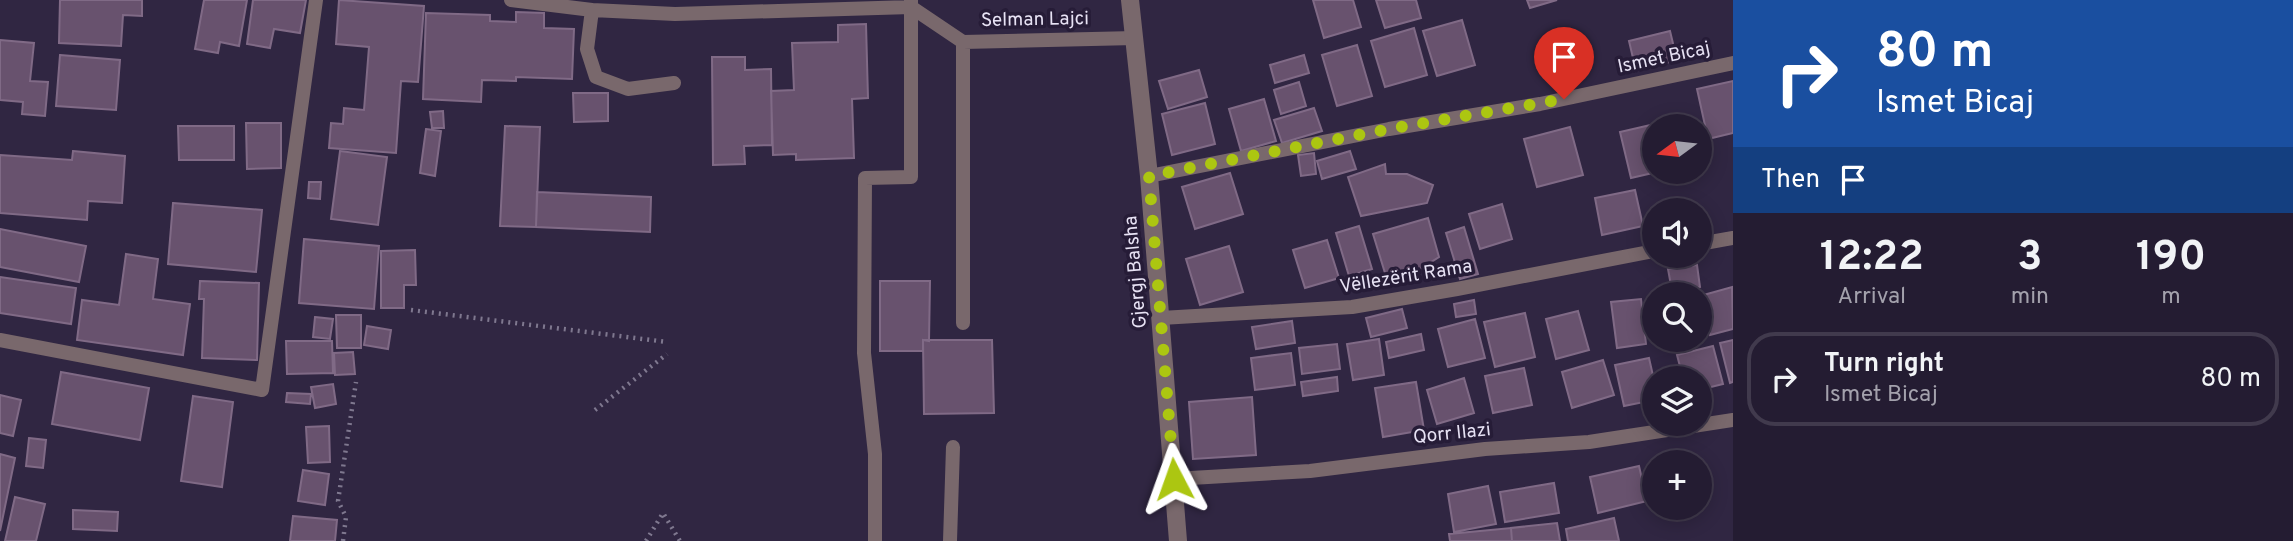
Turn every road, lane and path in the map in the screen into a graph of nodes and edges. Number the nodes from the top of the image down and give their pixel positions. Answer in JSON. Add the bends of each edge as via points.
{"nodes":[{"id":1,"x":316,"y":0,"type":"edge"},
{"id":2,"x":511,"y":0,"type":"edge"},
{"id":3,"x":1130,"y":0,"type":"edge"},
{"id":4,"x":911,"y":4,"type":"edge"},
{"id":5,"x":592,"y":10,"type":"junction"},
{"id":6,"x":1135,"y":38,"type":"junction"},
{"id":7,"x":963,"y":41,"type":"junction"},
{"id":8,"x":1733,"y":63,"type":"edge"},
{"id":9,"x":674,"y":83,"type":"dead end"},
{"id":10,"x":1149,"y":176,"type":"junction"},
{"id":11,"x":1733,"y":238,"type":"edge"},
{"id":12,"x":1712,"y":242,"type":"edge"},
{"id":13,"x":1642,"y":253,"type":"edge"},
{"id":14,"x":411,"y":310,"type":"dead end"},
{"id":15,"x":1161,"y":318,"type":"junction"},
{"id":16,"x":963,"y":323,"type":"dead end"},
{"id":17,"x":0,"y":341,"type":"edge"},
{"id":18,"x":667,"y":342,"type":"dead end"},
{"id":19,"x":667,"y":354,"type":"dead end"},
{"id":20,"x":356,"y":382,"type":"dead end"},
{"id":21,"x":595,"y":411,"type":"dead end"},
{"id":22,"x":1733,"y":420,"type":"edge"},
{"id":23,"x":953,"y":447,"type":"dead end"},
{"id":24,"x":1174,"y":479,"type":"junction"},
{"id":25,"x":343,"y":541,"type":"edge"},
{"id":26,"x":646,"y":541,"type":"edge"},
{"id":27,"x":680,"y":541,"type":"edge"},
{"id":28,"x":875,"y":541,"type":"edge"},
{"id":29,"x":950,"y":541,"type":"edge"},
{"id":30,"x":1178,"y":541,"type":"edge"}],
"edges":[{"from":1,"to":17,"type":"lane","via":[[262,390]]},
{"from":2,"to":5,"type":"lane"},
{"from":3,"to":6,"type":"street","name":"Gjergj Balsha"},
{"from":4,"to":5,"type":"lane","via":[[675,14]]},
{"from":4,"to":7,"type":"lane","name":"Selman Lajci"},
{"from":4,"to":28,"type":"lane","via":[[911,177],[865,178],[864,353],[875,453]]},
{"from":5,"to":9,"type":"lane","via":[[587,49],[596,77],[628,89]]},
{"from":6,"to":7,"type":"lane","name":"Selman Lajci"},
{"from":6,"to":10,"type":"street","name":"Gjergj Balsha"},
{"from":7,"to":16,"type":"lane"},
{"from":8,"to":10,"type":"lane","name":"Ismet Bicaj","via":[[1540,104]]},
{"from":10,"to":15,"type":"street","name":"Gjergj Balsha"},
{"from":11,"to":12,"type":"lane"},
{"from":13,"to":15,"type":"lane","name":"Vëllezërit Rama","via":[[1352,307]]},
{"from":14,"to":18,"type":"path"},
{"from":15,"to":24,"type":"street","name":"Gjergj Balsha"},
{"from":19,"to":21,"type":"path"},
{"from":20,"to":25,"type":"path","via":[[338,501],[346,517]]},
{"from":22,"to":24,"type":"lane","name":"Qorr Ilazi","via":[[1589,442],[1485,449],[1310,471]]},
{"from":23,"to":29,"type":"lane"},
{"from":24,"to":30,"type":"street","name":"Gjergj Balsha"},
{"from":26,"to":27,"type":"path","via":[[663,513]]}]}
